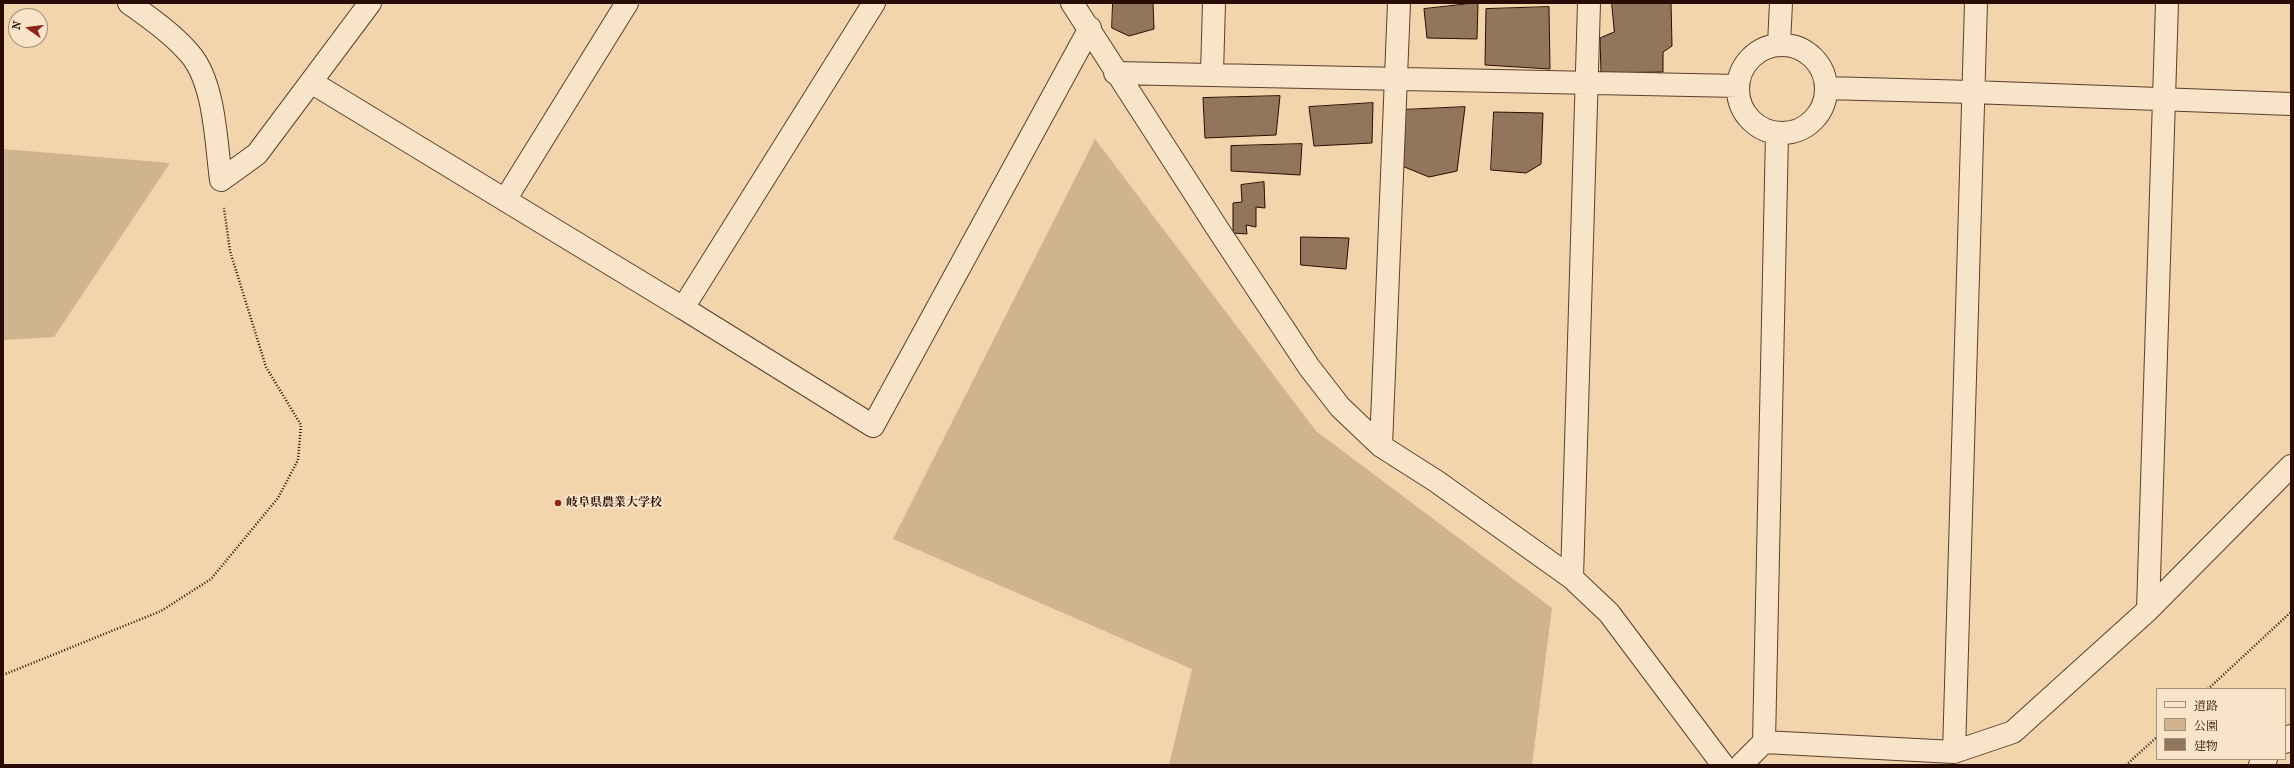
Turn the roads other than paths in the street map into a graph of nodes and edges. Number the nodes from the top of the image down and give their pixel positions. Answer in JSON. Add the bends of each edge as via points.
{"nodes":[{"id":1,"x":129,"y":3,"type":"edge"},
{"id":2,"x":370,"y":3,"type":"edge"},
{"id":3,"x":627,"y":3,"type":"edge"},
{"id":4,"x":874,"y":3,"type":"edge"},
{"id":5,"x":1072,"y":3,"type":"edge"},
{"id":6,"x":1214,"y":3,"type":"edge"},
{"id":7,"x":1400,"y":3,"type":"edge"},
{"id":8,"x":1589,"y":3,"type":"edge"},
{"id":9,"x":1781,"y":3,"type":"edge"},
{"id":10,"x":1976,"y":3,"type":"edge"},
{"id":11,"x":2167,"y":3,"type":"edge"},
{"id":12,"x":1090,"y":28,"type":"junction"},
{"id":13,"x":1779,"y":44,"type":"junction"},
{"id":14,"x":1115,"y":73,"type":"junction"},
{"id":15,"x":1212,"y":74,"type":"junction"},
{"id":16,"x":1397,"y":79,"type":"junction"},
{"id":17,"x":311,"y":82,"type":"junction"},
{"id":18,"x":1587,"y":84,"type":"junction"},
{"id":19,"x":1738,"y":86,"type":"junction"},
{"id":20,"x":1826,"y":88,"type":"junction"},
{"id":21,"x":1972,"y":92,"type":"junction"},
{"id":22,"x":2163,"y":98,"type":"junction"},
{"id":23,"x":2291,"y":104,"type":"edge"},
{"id":24,"x":1777,"y":134,"type":"junction"},
{"id":25,"x":505,"y":200,"type":"junction"},
{"id":26,"x":683,"y":308,"type":"junction"},
{"id":27,"x":1382,"y":446,"type":"junction"},
{"id":28,"x":2291,"y":466,"type":"edge"},
{"id":29,"x":1572,"y":578,"type":"junction"},
{"id":30,"x":2148,"y":610,"type":"junction"},
{"id":31,"x":1764,"y":742,"type":"junction"},
{"id":32,"x":1954,"y":752,"type":"junction"},
{"id":33,"x":1723,"y":765,"type":"edge"},
{"id":34,"x":1741,"y":765,"type":"edge"}],
"edges":[{"from":1,"to":17,"type":"street","via":[[163,28],[191,54],[210,92],[221,180],[257,154]]},
{"from":2,"to":17,"type":"street"},
{"from":3,"to":25,"type":"street"},
{"from":4,"to":26,"type":"street"},
{"from":5,"to":12,"type":"street"},
{"from":6,"to":15,"type":"street"},
{"from":7,"to":16,"type":"street"},
{"from":8,"to":18,"type":"street"},
{"from":9,"to":13,"type":"street"},
{"from":10,"to":21,"type":"street"},
{"from":11,"to":22,"type":"street"},
{"from":12,"to":14,"type":"street"},
{"from":12,"to":26,"type":"street","via":[[873,426]]},
{"from":13,"to":19,"type":"street","via":[[1754,55],[1740,74]]},
{"from":13,"to":20,"type":"street","via":[[1804,52],[1815,62],[1823,74]]},
{"from":14,"to":15,"type":"street"},
{"from":14,"to":27,"type":"street","via":[[1309,367],[1340,408]]},
{"from":15,"to":16,"type":"street"},
{"from":16,"to":18,"type":"street"},
{"from":16,"to":27,"type":"street"},
{"from":17,"to":25,"type":"street"},
{"from":18,"to":19,"type":"street"},
{"from":18,"to":29,"type":"street"},
{"from":19,"to":24,"type":"street","via":[[1739,100],[1748,118],[1764,130]]},
{"from":20,"to":21,"type":"street"},
{"from":20,"to":24,"type":"street","via":[[1824,103],[1806,126],[1792,132]]},
{"from":21,"to":22,"type":"street"},
{"from":21,"to":32,"type":"street"},
{"from":22,"to":23,"type":"street"},
{"from":22,"to":30,"type":"street"},
{"from":24,"to":31,"type":"street"},
{"from":25,"to":26,"type":"street"},
{"from":27,"to":29,"type":"street","via":[[1436,481]]},
{"from":28,"to":30,"type":"street"},
{"from":29,"to":33,"type":"street","via":[[1609,614]]},
{"from":30,"to":32,"type":"street","via":[[2013,732]]},
{"from":31,"to":32,"type":"street"},
{"from":31,"to":34,"type":"street"}]}
